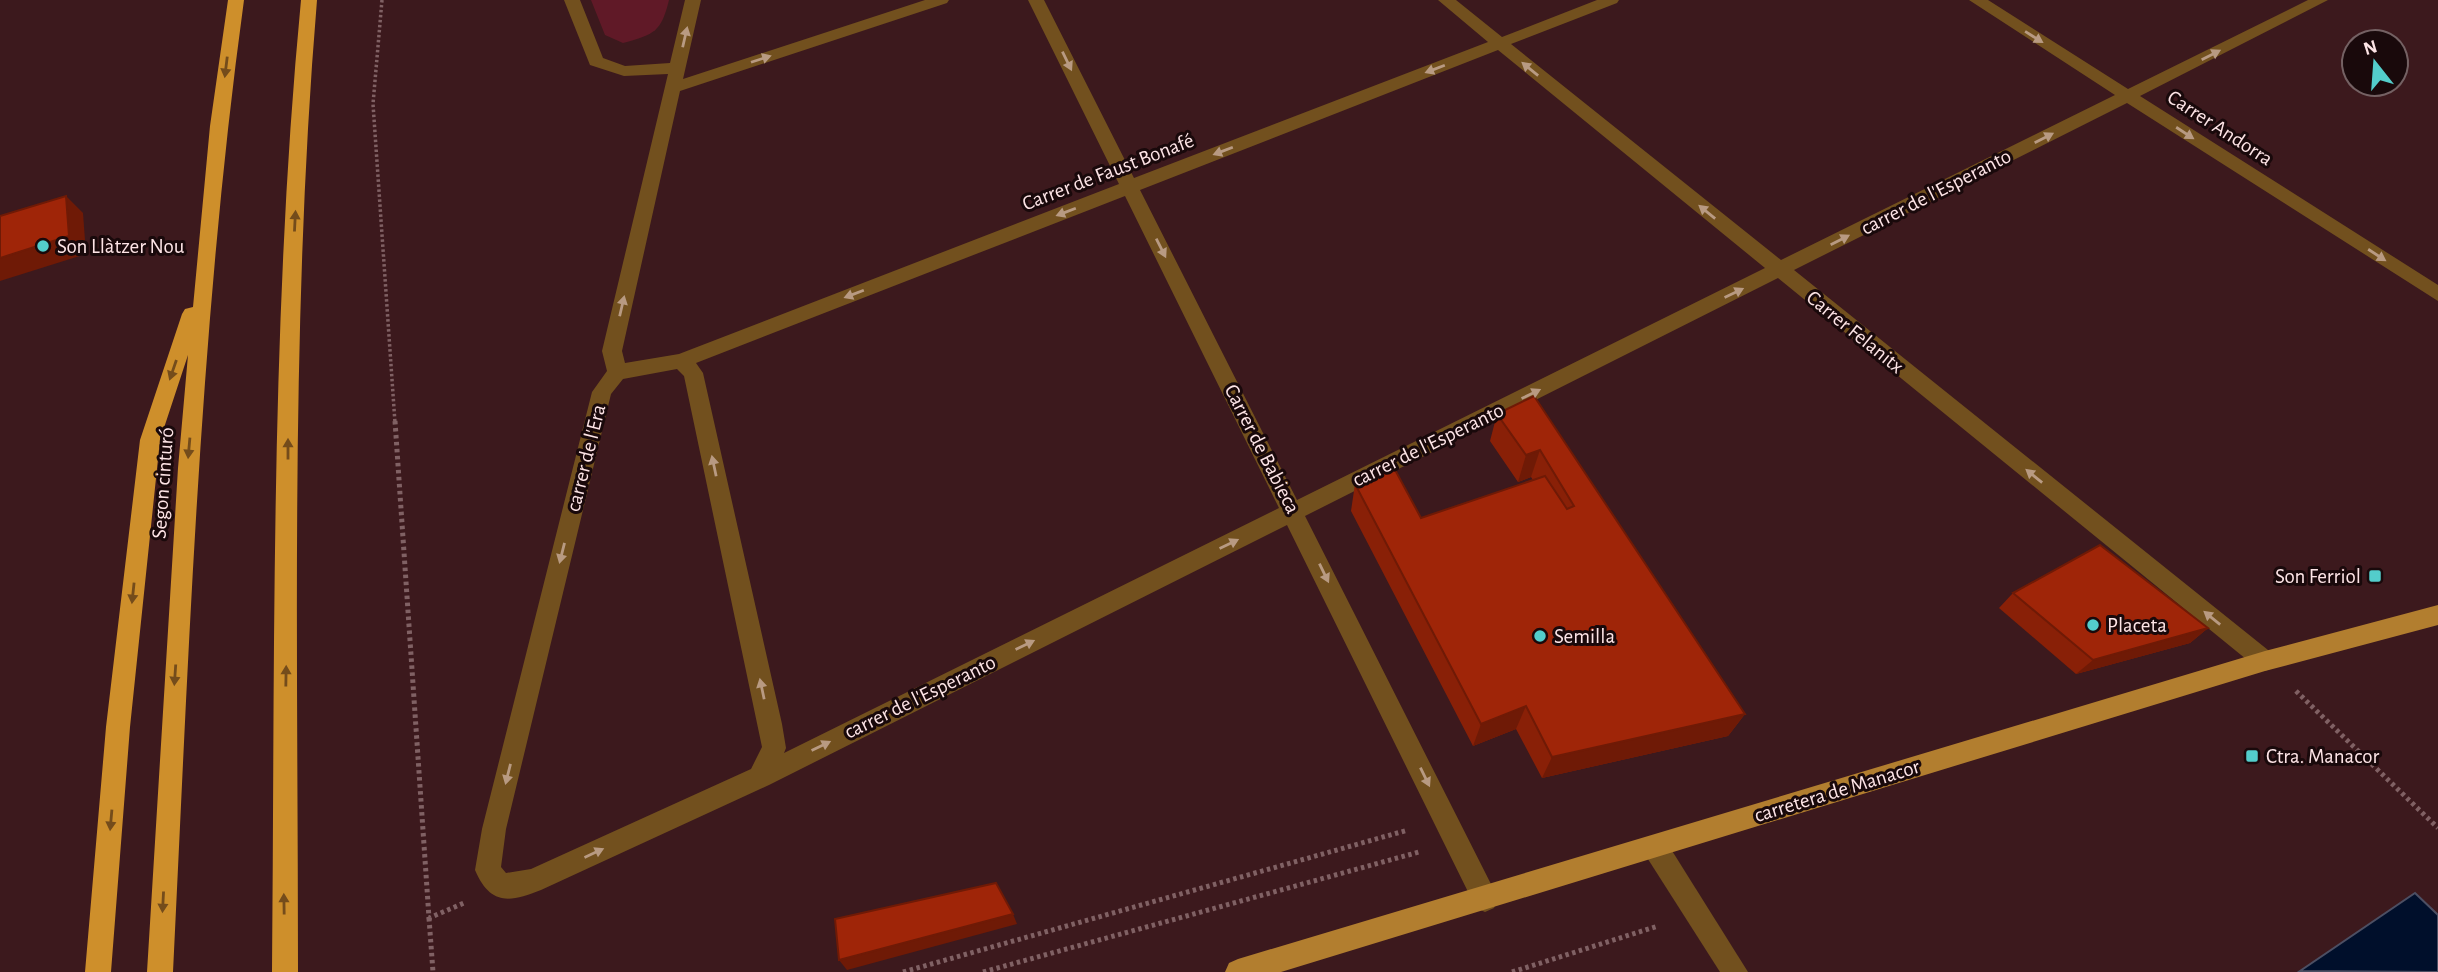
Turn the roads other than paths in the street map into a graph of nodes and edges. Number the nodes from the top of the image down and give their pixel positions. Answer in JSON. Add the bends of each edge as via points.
{"nodes":[{"id":1,"x":236,"y":0,"type":"edge"},
{"id":2,"x":309,"y":0,"type":"edge"},
{"id":3,"x":572,"y":0,"type":"edge"},
{"id":4,"x":693,"y":0,"type":"edge"},
{"id":5,"x":941,"y":0,"type":"edge"},
{"id":6,"x":1036,"y":0,"type":"edge"},
{"id":7,"x":1447,"y":0,"type":"edge"},
{"id":8,"x":1611,"y":0,"type":"edge"},
{"id":9,"x":1977,"y":0,"type":"edge"},
{"id":10,"x":2320,"y":0,"type":"edge"},
{"id":11,"x":1499,"y":44,"type":"junction"},
{"id":12,"x":678,"y":68,"type":"junction"},
{"id":13,"x":673,"y":88,"type":"junction"},
{"id":14,"x":2128,"y":96,"type":"junction"},
{"id":15,"x":1130,"y":188,"type":"junction"},
{"id":16,"x":1779,"y":271,"type":"junction"},
{"id":17,"x":203,"y":283,"type":"junction"},
{"id":18,"x":2438,"y":294,"type":"edge"},
{"id":19,"x":681,"y":361,"type":"junction"},
{"id":20,"x":617,"y":372,"type":"junction"},
{"id":21,"x":1294,"y":512,"type":"junction"},
{"id":22,"x":2438,"y":615,"type":"edge"},
{"id":23,"x":2265,"y":661,"type":"junction"},
{"id":24,"x":760,"y":777,"type":"junction"},
{"id":25,"x":1655,"y":847,"type":"junction"},
{"id":26,"x":532,"y":881,"type":"joint"},
{"id":27,"x":1485,"y":899,"type":"junction"},
{"id":28,"x":98,"y":972,"type":"edge"},
{"id":29,"x":160,"y":972,"type":"edge"},
{"id":30,"x":285,"y":972,"type":"edge"},
{"id":31,"x":1238,"y":972,"type":"edge"},
{"id":32,"x":1735,"y":972,"type":"edge"}],
"edges":[{"from":1,"to":17,"type":"highway","name":"Segon cinturó","one_way":true},
{"from":30,"to":2,"type":"highway","one_way":true,"via":[[288,403]]},
{"from":3,"to":12,"type":"street","via":[[596,61],[624,71]]},
{"from":12,"to":4,"type":"street","one_way":true},
{"from":13,"to":5,"type":"street","one_way":true},
{"from":6,"to":15,"type":"street","name":"Carrer de Babieca","one_way":true},
{"from":7,"to":11,"type":"street","name":"Carrer Felanitx"},
{"from":8,"to":11,"type":"street","name":"Carrer de Faust Bonafé"},
{"from":9,"to":14,"type":"street","name":"Carrer Andorra","one_way":true},
{"from":14,"to":10,"type":"street","name":"carrer de l'Esperanto","one_way":true},
{"from":11,"to":15,"type":"street","name":"Carrer de Faust Bonafé","one_way":true},
{"from":16,"to":11,"type":"street","name":"Carrer Felanitx","one_way":true},
{"from":12,"to":13,"type":"street"},
{"from":20,"to":13,"type":"street","one_way":true,"via":[[612,351]]},
{"from":16,"to":14,"type":"street","name":"carrer de l'Esperanto","one_way":true},
{"from":14,"to":18,"type":"street","name":"Carrer Andorra","one_way":true},
{"from":15,"to":19,"type":"street","name":"Carrer de Faust Bonafé","one_way":true},
{"from":15,"to":21,"type":"street","name":"Carrer de Babieca","one_way":true},
{"from":21,"to":16,"type":"street","name":"carrer de l'Esperanto","one_way":true},
{"from":23,"to":16,"type":"street","name":"Carrer Felanitx","one_way":true},
{"from":17,"to":28,"type":"highway","one_way":true,"via":[[150,440],[118,727]]},
{"from":17,"to":29,"type":"highway","name":"Segon cinturó","one_way":true,"via":[[173,692]]},
{"from":19,"to":20,"type":"street","name":"Carrer de Faust Bonafé"},
{"from":24,"to":19,"type":"street","one_way":true,"via":[[774,748],[770,724],[693,373]]},
{"from":20,"to":26,"type":"street","name":"carrer de l'Era","one_way":true,"via":[[602,392],[494,830],[488,870],[501,887]]},
{"from":24,"to":21,"type":"street","name":"carrer de l'Esperanto","one_way":true},
{"from":21,"to":27,"type":"street","name":"Carrer de Babieca","one_way":true},
{"from":22,"to":23,"type":"main road","name":"carretera de Manacor"},
{"from":23,"to":25,"type":"main road","name":"carretera de Manacor"},
{"from":26,"to":24,"type":"street","name":"carrer de l'Esperanto","one_way":true},
{"from":25,"to":27,"type":"main road","name":"carretera de Manacor"},
{"from":25,"to":32,"type":"street"},
{"from":27,"to":31,"type":"main road","name":"carretera de Manacor"}]}
